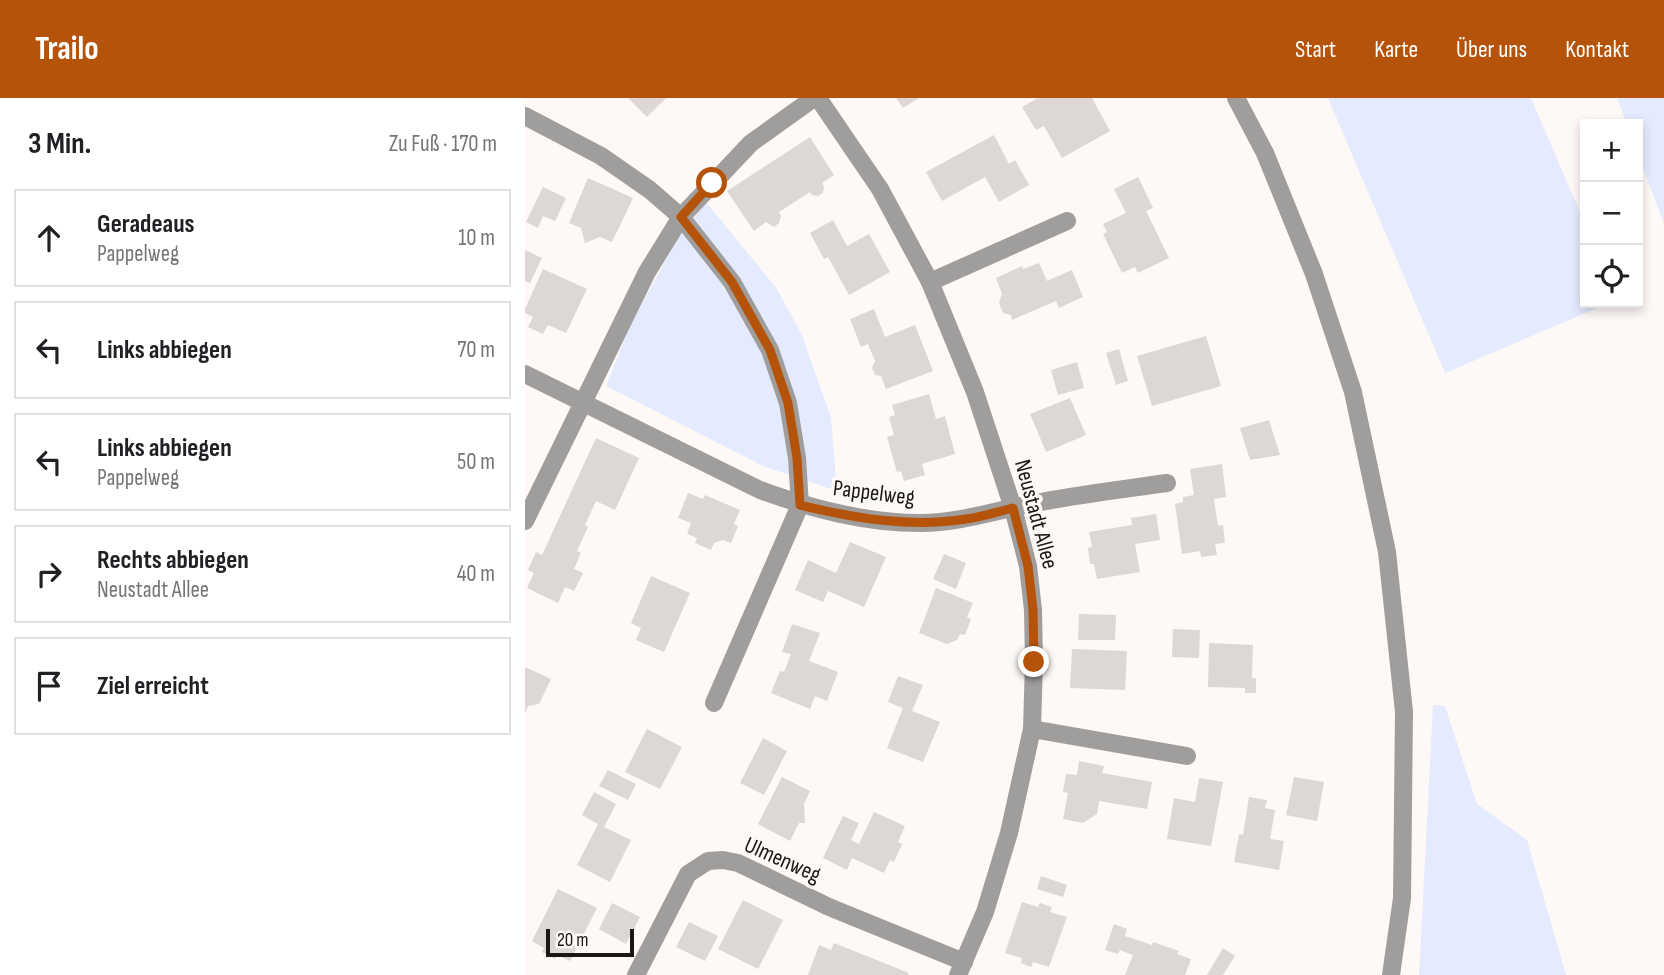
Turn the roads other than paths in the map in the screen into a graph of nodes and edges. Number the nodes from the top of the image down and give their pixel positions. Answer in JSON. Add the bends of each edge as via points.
{"nodes":[{"id":1,"x":816,"y":98,"type":"edge"},
{"id":2,"x":1236,"y":98,"type":"edge"},
{"id":3,"x":525,"y":116,"type":"edge"},
{"id":4,"x":681,"y":217,"type":"junction"},
{"id":5,"x":1067,"y":220,"type":"dead end"},
{"id":6,"x":930,"y":282,"type":"junction"},
{"id":7,"x":525,"y":374,"type":"edge"},
{"id":8,"x":583,"y":403,"type":"junction"},
{"id":9,"x":1167,"y":483,"type":"dead end"},
{"id":10,"x":800,"y":505,"type":"junction"},
{"id":11,"x":1013,"y":508,"type":"junction"},
{"id":12,"x":525,"y":522,"type":"edge"},
{"id":13,"x":714,"y":703,"type":"dead end"},
{"id":14,"x":1032,"y":729,"type":"junction"},
{"id":15,"x":1187,"y":756,"type":"dead end"},
{"id":16,"x":961,"y":968,"type":"edge"},
{"id":17,"x":636,"y":975,"type":"edge"},
{"id":18,"x":1391,"y":975,"type":"edge"}],
"edges":[{"from":1,"to":4,"type":"street","via":[[751,143]]},
{"from":1,"to":6,"type":"street","name":"Neustadt Allee","via":[[880,189]]},
{"from":2,"to":18,"type":"street","via":[[1265,153],[1318,287],[1353,393],[1387,552],[1404,712],[1402,898]]},
{"from":3,"to":4,"type":"street","via":[[601,156]]},
{"from":4,"to":8,"type":"street","via":[[647,272]]},
{"from":4,"to":10,"type":"street","via":[[732,282],[770,350],[788,403]]},
{"from":5,"to":6,"type":"street"},
{"from":6,"to":11,"type":"street","name":"Neustadt Allee","via":[[975,392]]},
{"from":7,"to":8,"type":"street","name":"Pappelweg"},
{"from":8,"to":10,"type":"street","name":"Pappelweg"},
{"from":8,"to":12,"type":"street"},
{"from":9,"to":11,"type":"street","name":"Pappelweg"},
{"from":10,"to":11,"type":"street","name":"Pappelweg","via":[[875,520],[921,523]]},
{"from":10,"to":13,"type":"street"},
{"from":11,"to":14,"type":"street","name":"Neustadt Allee","via":[[1028,566],[1033,610]]},
{"from":14,"to":15,"type":"street"},
{"from":14,"to":16,"type":"street","name":"Neustadt Allee","via":[[1009,833],[985,912]]},
{"from":16,"to":17,"type":"street","name":"Ulmenweg","via":[[723,859],[708,860],[688,874]]}]}
